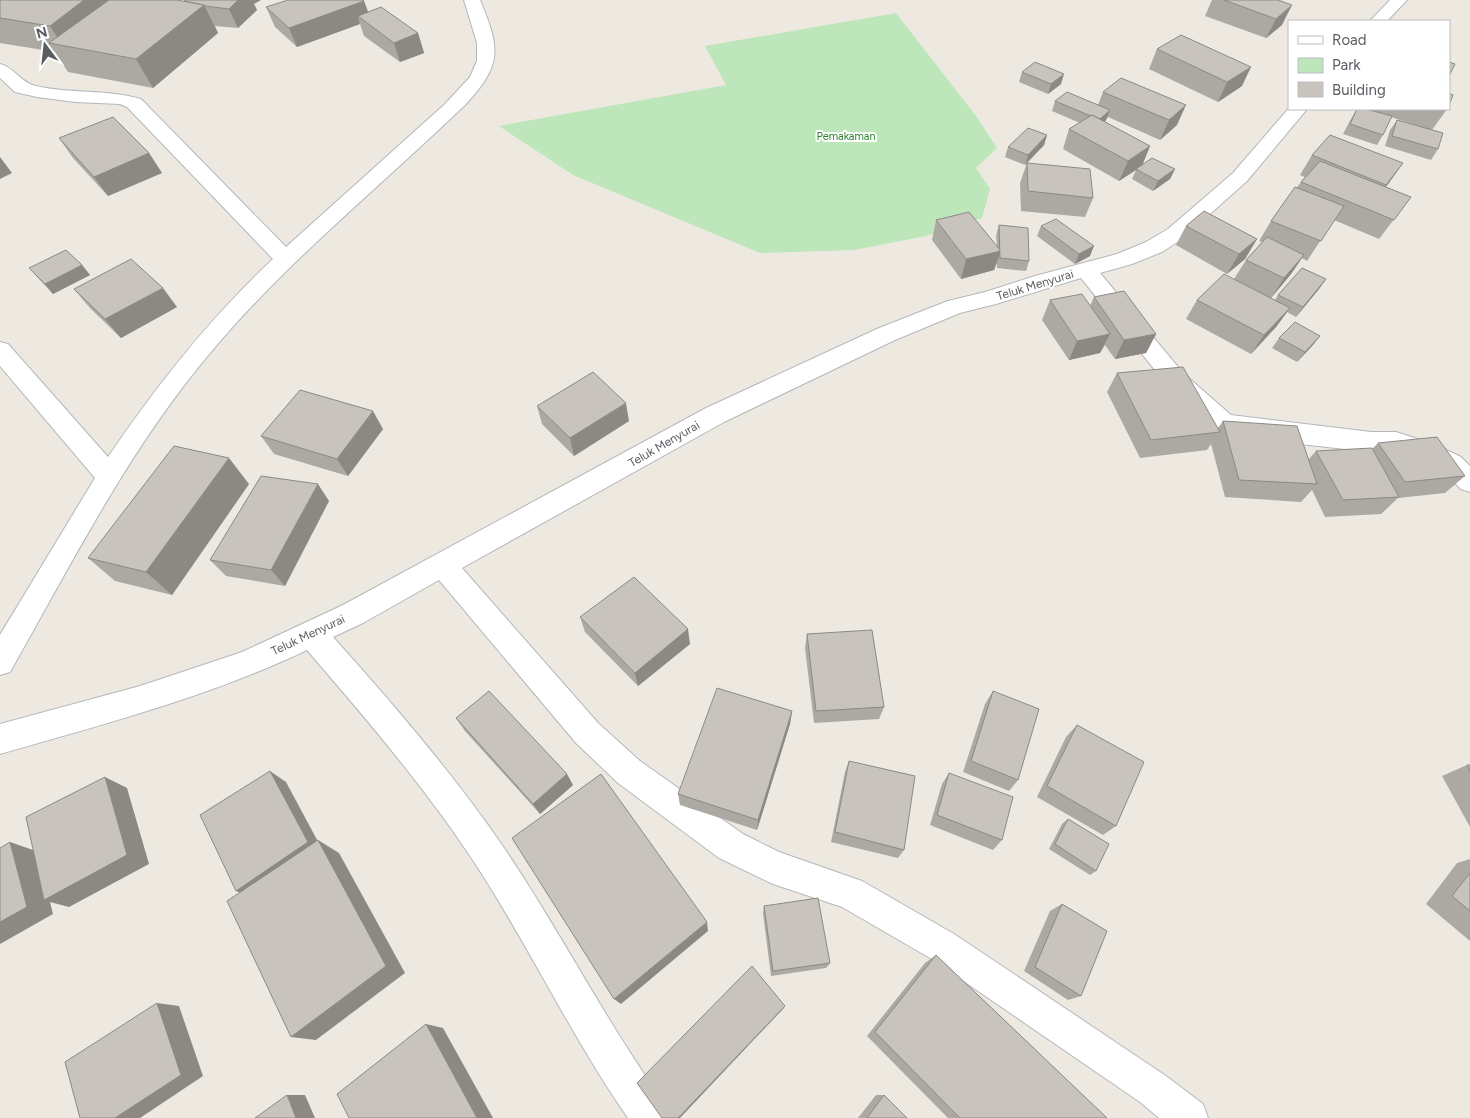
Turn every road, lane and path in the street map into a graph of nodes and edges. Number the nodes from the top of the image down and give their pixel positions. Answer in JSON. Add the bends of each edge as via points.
{"nodes":[{"id":1,"x":472,"y":0,"type":"edge"},
{"id":2,"x":1396,"y":2,"type":"edge"},
{"id":3,"x":1379,"y":20,"type":"edge"},
{"id":4,"x":0,"y":69,"type":"edge"},
{"id":5,"x":1297,"y":110,"type":"edge"},
{"id":6,"x":286,"y":259,"type":"junction"},
{"id":7,"x":1086,"y":270,"type":"junction"},
{"id":8,"x":0,"y":350,"type":"edge"},
{"id":9,"x":109,"y":476,"type":"junction"},
{"id":10,"x":1470,"y":482,"type":"edge"},
{"id":11,"x":443,"y":565,"type":"junction"},
{"id":12,"x":311,"y":634,"type":"junction"},
{"id":13,"x":0,"y":662,"type":"edge"},
{"id":14,"x":0,"y":739,"type":"edge"},
{"id":15,"x":651,"y":1118,"type":"edge"},
{"id":16,"x":1189,"y":1118,"type":"edge"}],
"edges":[{"from":1,"to":6,"type":"street","via":[[487,50],[483,68],[475,81],[414,143]]},
{"from":2,"to":3,"type":"street"},
{"from":4,"to":6,"type":"street","via":[[21,88],[134,103]]},
{"from":5,"to":7,"type":"street","name":"Teluk Menyurai","via":[[1240,177],[1175,234],[1154,247]]},
{"from":6,"to":9,"type":"street","via":[[243,302],[177,378]]},
{"from":7,"to":10,"type":"street","via":[[1176,379],[1222,422],[1238,427],[1396,442],[1452,464]]},
{"from":7,"to":11,"type":"street","name":"Teluk Menyurai","via":[[956,306],[887,334],[715,415]]},
{"from":8,"to":9,"type":"street"},
{"from":9,"to":13,"type":"street"},
{"from":11,"to":12,"type":"street","name":"Teluk Menyurai"},
{"from":11,"to":16,"type":"street","via":[[587,733],[629,772],[731,846],[773,867],[850,893],[942,946],[1153,1089]]},
{"from":12,"to":14,"type":"street","name":"Teluk Menyurai","via":[[249,662],[140,700]]},
{"from":12,"to":15,"type":"street","via":[[385,716],[441,788],[512,891],[621,1077]]}]}
